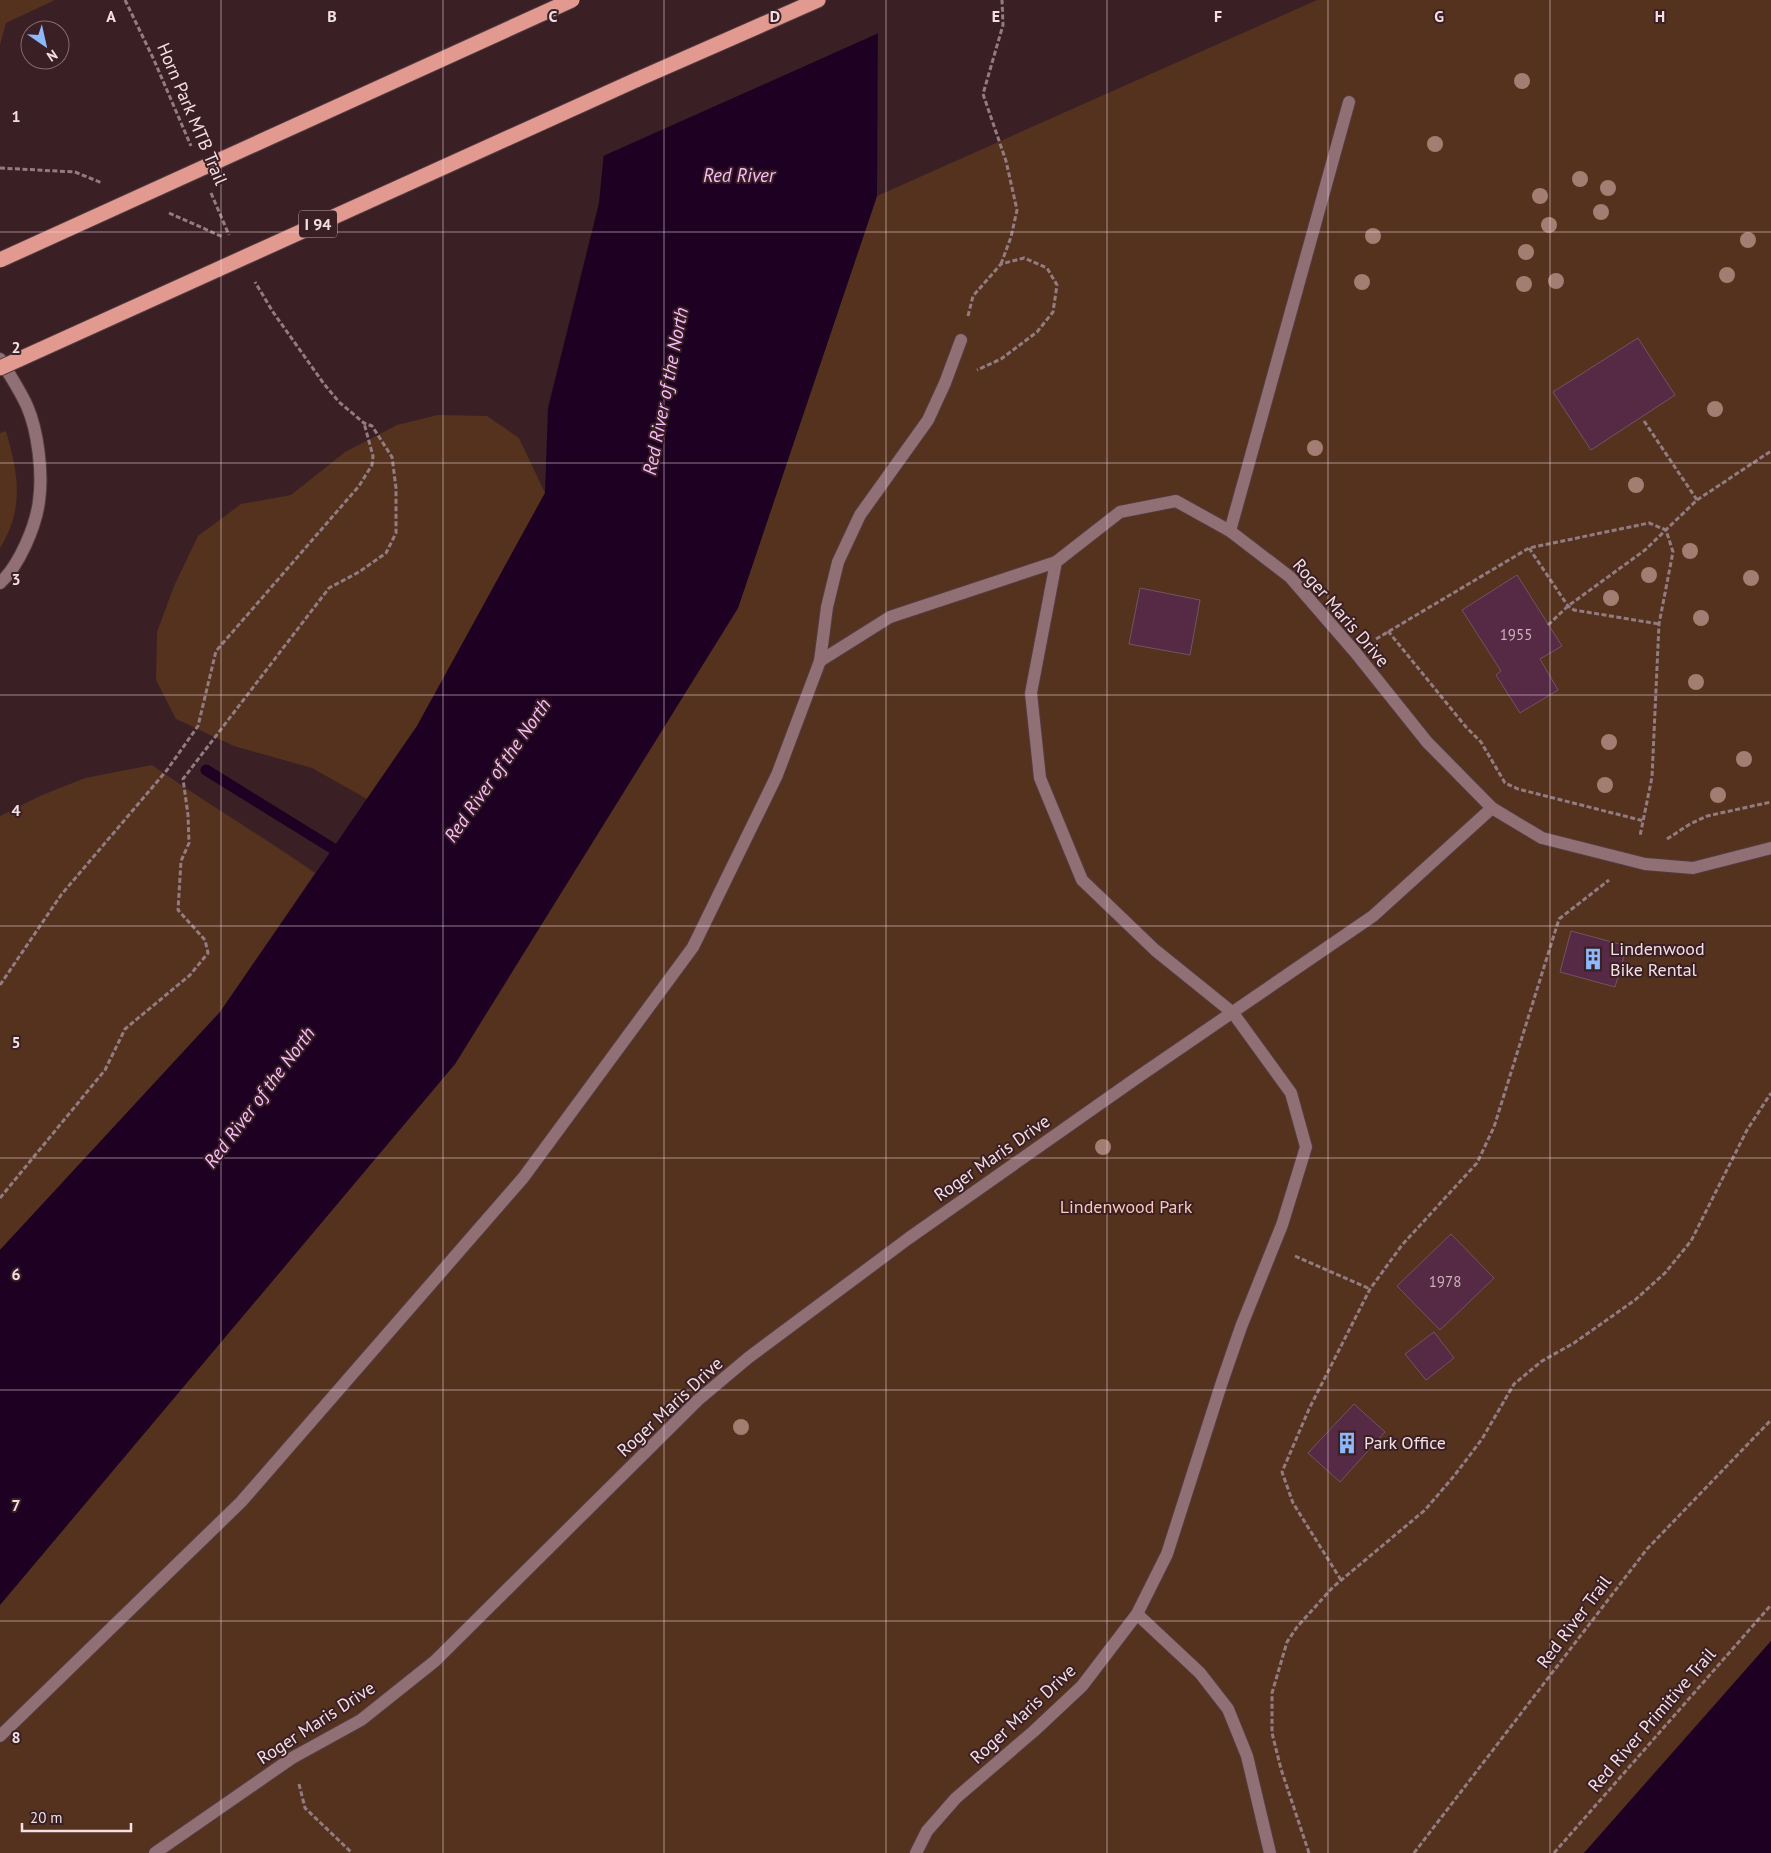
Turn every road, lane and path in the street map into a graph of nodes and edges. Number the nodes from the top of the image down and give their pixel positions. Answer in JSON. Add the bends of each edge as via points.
{"nodes":[{"id":1,"x":125,"y":0,"type":"edge"},
{"id":2,"x":572,"y":0,"type":"edge"},
{"id":3,"x":818,"y":0,"type":"edge"},
{"id":4,"x":1002,"y":0,"type":"edge"},
{"id":5,"x":1349,"y":102,"type":"dead end"},
{"id":6,"x":192,"y":150,"type":"dead end"},
{"id":7,"x":208,"y":186,"type":"dead end"},
{"id":8,"x":231,"y":240,"type":"dead end"},
{"id":9,"x":0,"y":260,"type":"edge"},
{"id":10,"x":1001,"y":264,"type":"junction"},
{"id":11,"x":254,"y":280,"type":"dead end"},
{"id":12,"x":960,"y":340,"type":"joint"},
{"id":13,"x":0,"y":359,"type":"edge"},
{"id":14,"x":0,"y":368,"type":"edge"},
{"id":15,"x":945,"y":383,"type":"junction"},
{"id":16,"x":1644,"y":421,"type":"dead end"},
{"id":17,"x":364,"y":423,"type":"junction"},
{"id":18,"x":1771,"y":451,"type":"edge"},
{"id":19,"x":1696,"y":500,"type":"junction"},
{"id":20,"x":1666,"y":530,"type":"junction"},
{"id":21,"x":1230,"y":531,"type":"junction"},
{"id":22,"x":1529,"y":548,"type":"junction"},
{"id":23,"x":1056,"y":562,"type":"junction"},
{"id":24,"x":0,"y":583,"type":"edge"},
{"id":25,"x":1568,"y":606,"type":"junction"},
{"id":26,"x":1659,"y":624,"type":"junction"},
{"id":27,"x":1548,"y":625,"type":"dead end"},
{"id":28,"x":1388,"y":632,"type":"junction"},
{"id":29,"x":1355,"y":652,"type":"junction"},
{"id":30,"x":820,"y":661,"type":"junction"},
{"id":31,"x":1771,"y":802,"type":"edge"},
{"id":32,"x":1492,"y":808,"type":"junction"},
{"id":33,"x":1644,"y":821,"type":"junction"},
{"id":34,"x":1771,"y":848,"type":"edge"},
{"id":35,"x":1633,"y":861,"type":"junction"},
{"id":36,"x":0,"y":985,"type":"edge"},
{"id":37,"x":1233,"y":1013,"type":"junction"},
{"id":38,"x":1771,"y":1093,"type":"edge"},
{"id":39,"x":0,"y":1198,"type":"edge"},
{"id":40,"x":1274,"y":1247,"type":"junction"},
{"id":41,"x":1370,"y":1290,"type":"junction"},
{"id":42,"x":1771,"y":1420,"type":"edge"},
{"id":43,"x":1341,"y":1580,"type":"junction"},
{"id":44,"x":1771,"y":1605,"type":"edge"},
{"id":45,"x":1137,"y":1614,"type":"junction"},
{"id":46,"x":0,"y":1736,"type":"edge"},
{"id":47,"x":292,"y":1758,"type":"junction"},
{"id":48,"x":155,"y":1853,"type":"edge"},
{"id":49,"x":352,"y":1853,"type":"edge"},
{"id":50,"x":916,"y":1853,"type":"edge"},
{"id":51,"x":1270,"y":1853,"type":"edge"},
{"id":52,"x":1309,"y":1853,"type":"edge"},
{"id":53,"x":1414,"y":1853,"type":"edge"},
{"id":54,"x":1554,"y":1853,"type":"edge"}],
"edges":[{"from":1,"to":6,"type":"path","name":"Horn Park MTB Trail"},
{"from":2,"to":9,"type":"highway","bridge":true},
{"from":3,"to":14,"type":"highway","number":"I 94","bridge":true},
{"from":4,"to":10,"type":"path","via":[[1003,25],[982,94],[1006,161],[1017,210]]},
{"from":5,"to":21,"type":"street"},
{"from":7,"to":8,"type":"path","name":"Horn Park MTB Trail"},
{"from":10,"to":12,"type":"path","via":[[973,296]]},
{"from":10,"to":15,"type":"path","via":[[1024,258],[1046,268],[1057,285],[1053,312],[1037,332],[1001,359]]},
{"from":11,"to":17,"type":"path","via":[[324,384]]},
{"from":12,"to":15,"type":"street"},
{"from":13,"to":24,"type":"street","via":[[28,407],[40,463],[39,501],[28,542]]},
{"from":15,"to":30,"type":"street","via":[[928,420],[860,515],[838,562],[827,607]]},
{"from":16,"to":19,"type":"path"},
{"from":17,"to":36,"type":"path","via":[[373,456],[372,465],[359,486],[216,651],[198,726],[167,770],[61,895]]},
{"from":17,"to":39,"type":"path","via":[[372,426],[392,458],[396,533],[386,553],[329,588],[183,779],[189,843],[181,861],[178,910],[205,940],[208,953],[190,975],[125,1029],[105,1070]]},
{"from":18,"to":19,"type":"path"},
{"from":19,"to":20,"type":"path"},
{"from":20,"to":22,"type":"path","via":[[1649,523]]},
{"from":20,"to":25,"type":"path","via":[[1645,550]]},
{"from":20,"to":26,"type":"path","via":[[1673,552]]},
{"from":21,"to":23,"type":"street","name":"Roger Maris Drive","via":[[1176,501],[1120,512]]},
{"from":21,"to":29,"type":"street","name":"Roger Maris Drive","via":[[1290,577]]},
{"from":22,"to":25,"type":"path"},
{"from":22,"to":28,"type":"path"},
{"from":23,"to":30,"type":"street","name":"Roger Maris Drive","via":[[890,617]]},
{"from":23,"to":37,"type":"street","via":[[1031,692],[1040,778],[1082,880],[1154,950]]},
{"from":25,"to":26,"type":"path","via":[[1574,610]]},
{"from":25,"to":27,"type":"path"},
{"from":26,"to":33,"type":"path","via":[[1652,777]]},
{"from":28,"to":29,"type":"path"},
{"from":28,"to":33,"type":"path","via":[[1481,742],[1505,783]]},
{"from":29,"to":32,"type":"street","name":"Roger Maris Drive","via":[[1427,742]]},
{"from":30,"to":46,"type":"street","via":[[777,775],[694,947],[523,1178],[241,1502]]},
{"from":31,"to":35,"type":"path","via":[[1707,816]]},
{"from":32,"to":35,"type":"street","name":"Roger Maris Drive","via":[[1542,838]]},
{"from":32,"to":37,"type":"street","name":"Roger Maris Drive","via":[[1373,916]]},
{"from":33,"to":35,"type":"path"},
{"from":34,"to":35,"type":"street","name":"Roger Maris Drive","via":[[1693,868]]},
{"from":35,"to":41,"type":"path","via":[[1559,919],[1494,1126],[1477,1163],[1402,1245]]},
{"from":37,"to":40,"type":"street","name":"Roger Maris Drive","via":[[1291,1093],[1306,1147]]},
{"from":37,"to":47,"type":"street","name":"Roger Maris Drive","via":[[909,1238],[748,1358],[698,1400],[436,1661],[361,1720]]},
{"from":38,"to":43,"type":"path","via":[[1747,1130],[1691,1241],[1665,1273],[1635,1300],[1542,1361],[1514,1384],[1482,1439],[1425,1510]]},
{"from":40,"to":41,"type":"path"},
{"from":40,"to":45,"type":"street","name":"Roger Maris Drive","via":[[1241,1327],[1167,1554]]},
{"from":41,"to":43,"type":"path","via":[[1309,1409],[1282,1472],[1292,1503]]},
{"from":42,"to":53,"type":"path","name":"Red River Trail","via":[[1647,1549]]},
{"from":43,"to":52,"type":"path","via":[[1297,1626],[1287,1642],[1272,1693],[1272,1733]]},
{"from":44,"to":54,"type":"path","name":"Red River Primitive Trail"},
{"from":45,"to":50,"type":"street","name":"Roger Maris Drive","via":[[1082,1686],[956,1798],[927,1831]]},
{"from":45,"to":51,"type":"street","via":[[1200,1673],[1228,1709],[1247,1756]]},
{"from":47,"to":48,"type":"street","name":"Roger Maris Drive"},
{"from":47,"to":49,"type":"path","via":[[305,1808]]}]}
